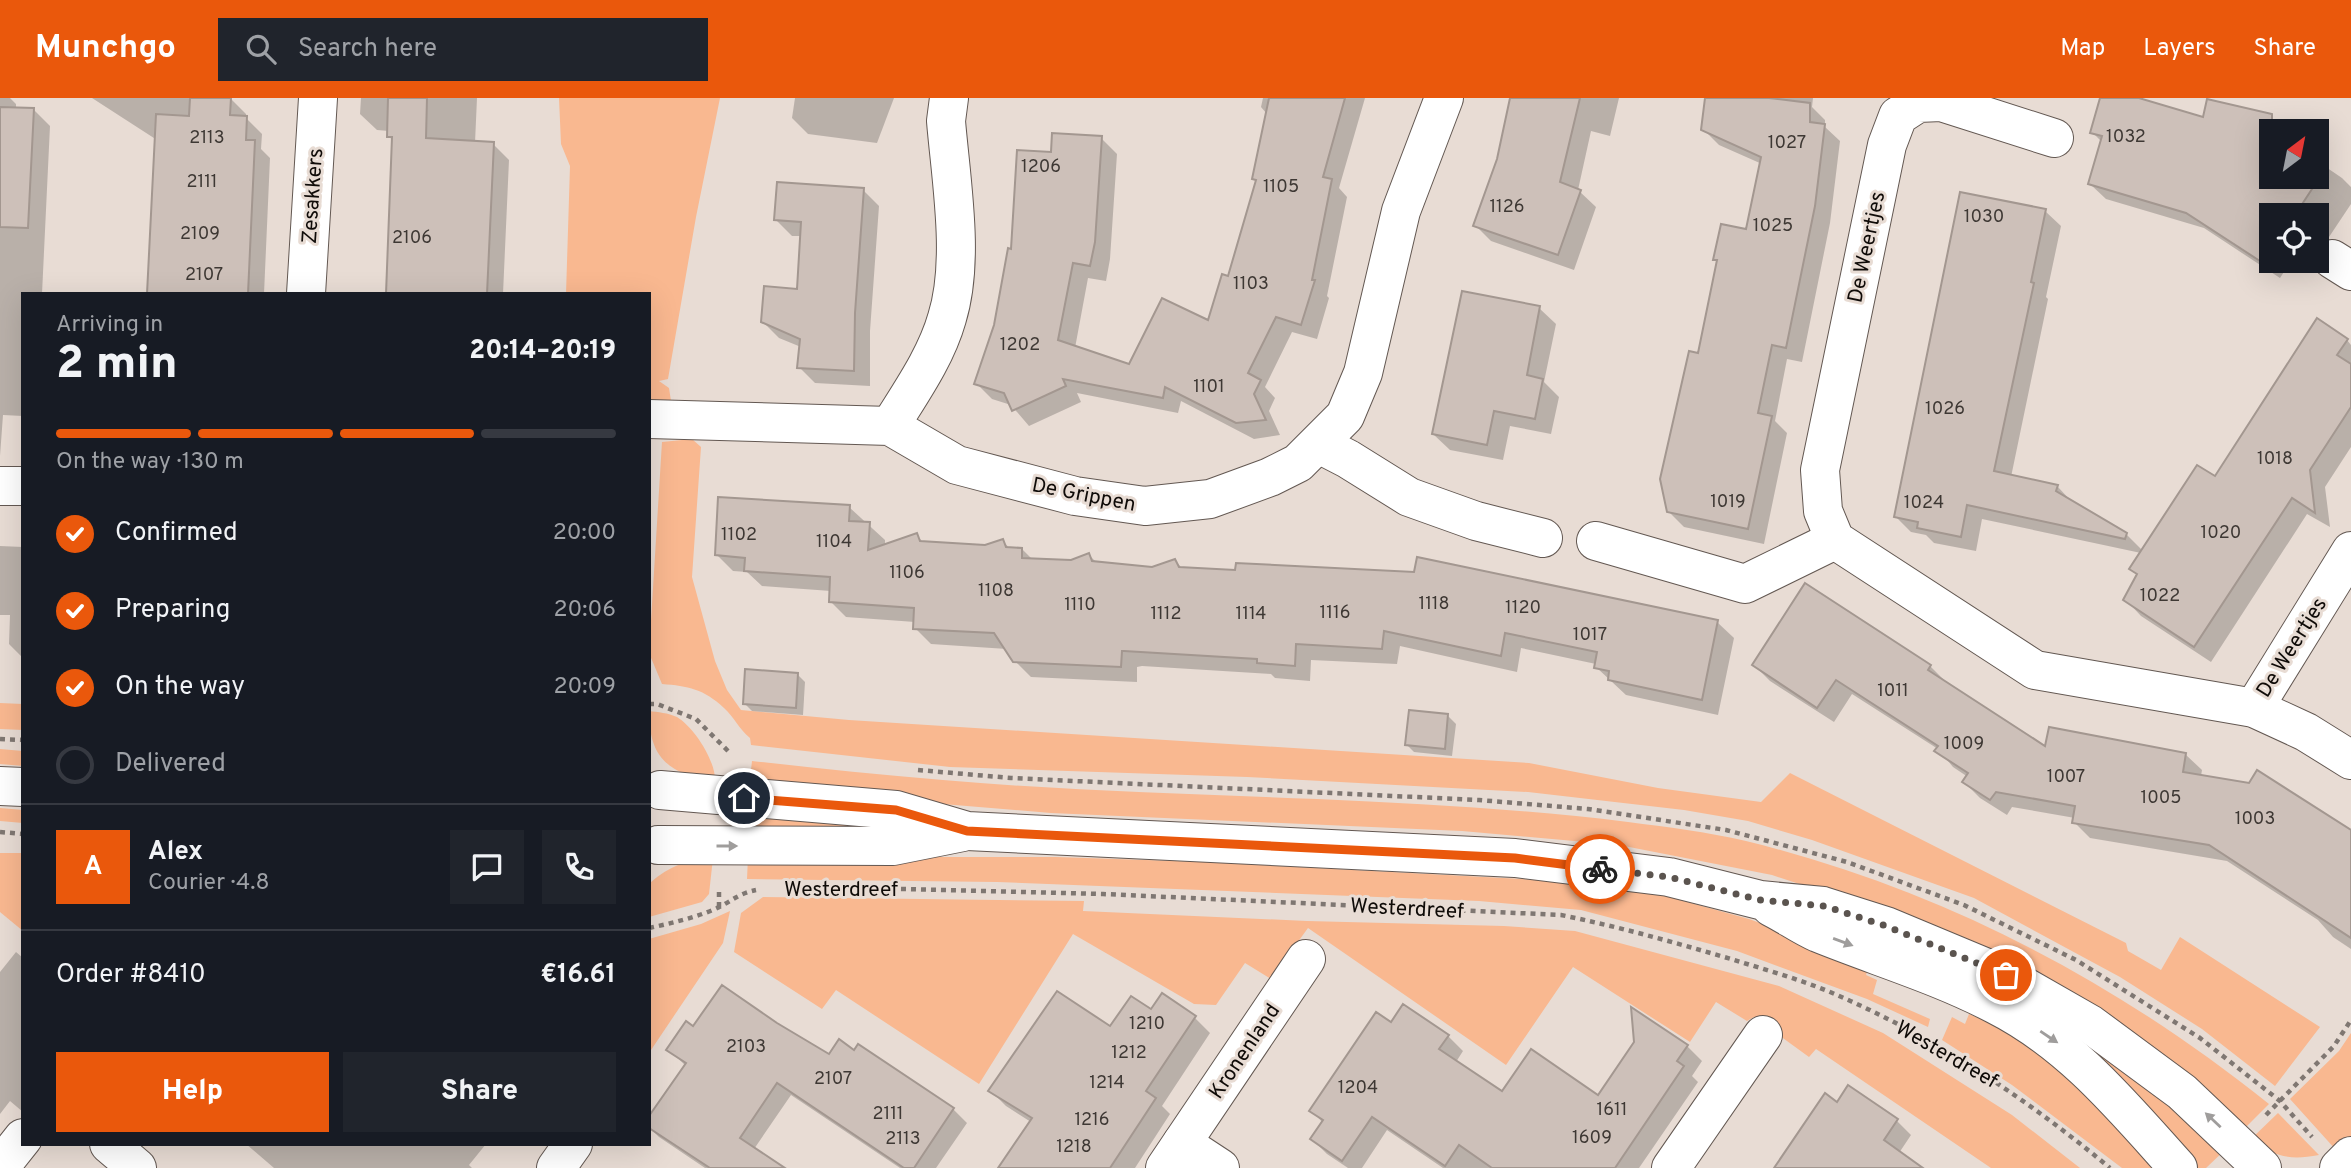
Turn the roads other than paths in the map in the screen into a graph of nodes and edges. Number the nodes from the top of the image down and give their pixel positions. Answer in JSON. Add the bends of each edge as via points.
{"nodes":[{"id":1,"x":318,"y":98,"type":"edge"},
{"id":2,"x":949,"y":98,"type":"edge"},
{"id":3,"x":1444,"y":98,"type":"edge"},
{"id":4,"x":2054,"y":138,"type":"dead end"},
{"id":5,"x":306,"y":292,"type":"edge"},
{"id":6,"x":651,"y":419,"type":"edge"},
{"id":7,"x":890,"y":426,"type":"junction"},
{"id":8,"x":1319,"y":444,"type":"junction"},
{"id":9,"x":0,"y":486,"type":"edge"},
{"id":10,"x":21,"y":486,"type":"edge"},
{"id":11,"x":1543,"y":538,"type":"dead end"},
{"id":12,"x":1835,"y":540,"type":"junction"},
{"id":13,"x":1596,"y":541,"type":"dead end"},
{"id":14,"x":2351,"y":551,"type":"edge"},
{"id":15,"x":2254,"y":708,"type":"junction"},
{"id":16,"x":2351,"y":760,"type":"edge"},
{"id":17,"x":655,"y":783,"type":"edge"},
{"id":18,"x":0,"y":786,"type":"edge"},
{"id":19,"x":21,"y":788,"type":"edge"},
{"id":20,"x":967,"y":831,"type":"junction"},
{"id":21,"x":654,"y":852,"type":"edge"},
{"id":22,"x":1760,"y":900,"type":"junction"},
{"id":23,"x":1306,"y":959,"type":"dead end"},
{"id":24,"x":1763,"y":1035,"type":"dead end"},
{"id":25,"x":21,"y":1141,"type":"edge"},
{"id":26,"x":111,"y":1146,"type":"edge"},
{"id":27,"x":1174,"y":1156,"type":"edge"},
{"id":28,"x":2351,"y":1156,"type":"edge"},
{"id":29,"x":0,"y":1167,"type":"edge"},
{"id":30,"x":137,"y":1168,"type":"edge"},
{"id":31,"x":1220,"y":1168,"type":"edge"},
{"id":32,"x":1671,"y":1168,"type":"edge"},
{"id":33,"x":2178,"y":1168,"type":"edge"},
{"id":34,"x":2262,"y":1168,"type":"edge"},
{"id":35,"x":2339,"y":1168,"type":"edge"}],
"edges":[{"from":1,"to":5,"type":"street","name":"Zesakkers"},
{"from":2,"to":7,"type":"street","via":[[946,121],[956,263],[947,318],[926,368]]},
{"from":3,"to":8,"type":"street","name":"De Grippen","via":[[1401,211],[1363,373],[1345,416]]},
{"from":4,"to":12,"type":"street","name":"De Weertjes","via":[[1941,102],[1918,103],[1898,116],[1887,145],[1820,470],[1823,511]]},
{"from":6,"to":7,"type":"street","name":"De Grippen"},
{"from":7,"to":8,"type":"street","name":"De Grippen","via":[[957,465],[1075,496],[1145,506],[1210,499],[1270,477]]},
{"from":8,"to":11,"type":"street","via":[[1409,497]]},
{"from":9,"to":10,"type":"street"},
{"from":12,"to":13,"type":"street","via":[[1745,584]]},
{"from":12,"to":15,"type":"street","name":"De Weertjes","via":[[2035,670]]},
{"from":14,"to":15,"type":"street","name":"De Weertjes"},
{"from":15,"to":16,"type":"street","name":"De Weertjes"},
{"from":17,"to":20,"type":"street","name":"Westerdreef","via":[[896,810]]},
{"from":17,"to":21,"type":"street","via":[[665,807],[665,824]]},
{"from":18,"to":19,"type":"street"},
{"from":21,"to":20,"type":"street","name":"Westerdreef","one_way":true,"via":[[893,846]]},
{"from":20,"to":22,"type":"street","name":"Westerdreef","via":[[1515,858],[1669,877]]},
{"from":22,"to":33,"type":"street","name":"Westerdreef","one_way":true,"via":[[1816,932],[1997,1005],[2056,1042],[2096,1078]]},
{"from":34,"to":22,"type":"street","name":"Westerdreef","one_way":true,"via":[[2182,1092],[2090,1024],[2006,975],[1824,906]]},
{"from":23,"to":27,"type":"street","name":"Kronenland"},
{"from":24,"to":32,"type":"street"},
{"from":25,"to":29,"type":"street"},
{"from":26,"to":30,"type":"street"},
{"from":27,"to":31,"type":"street","name":"Kronenland"},
{"from":28,"to":35,"type":"street"}]}
